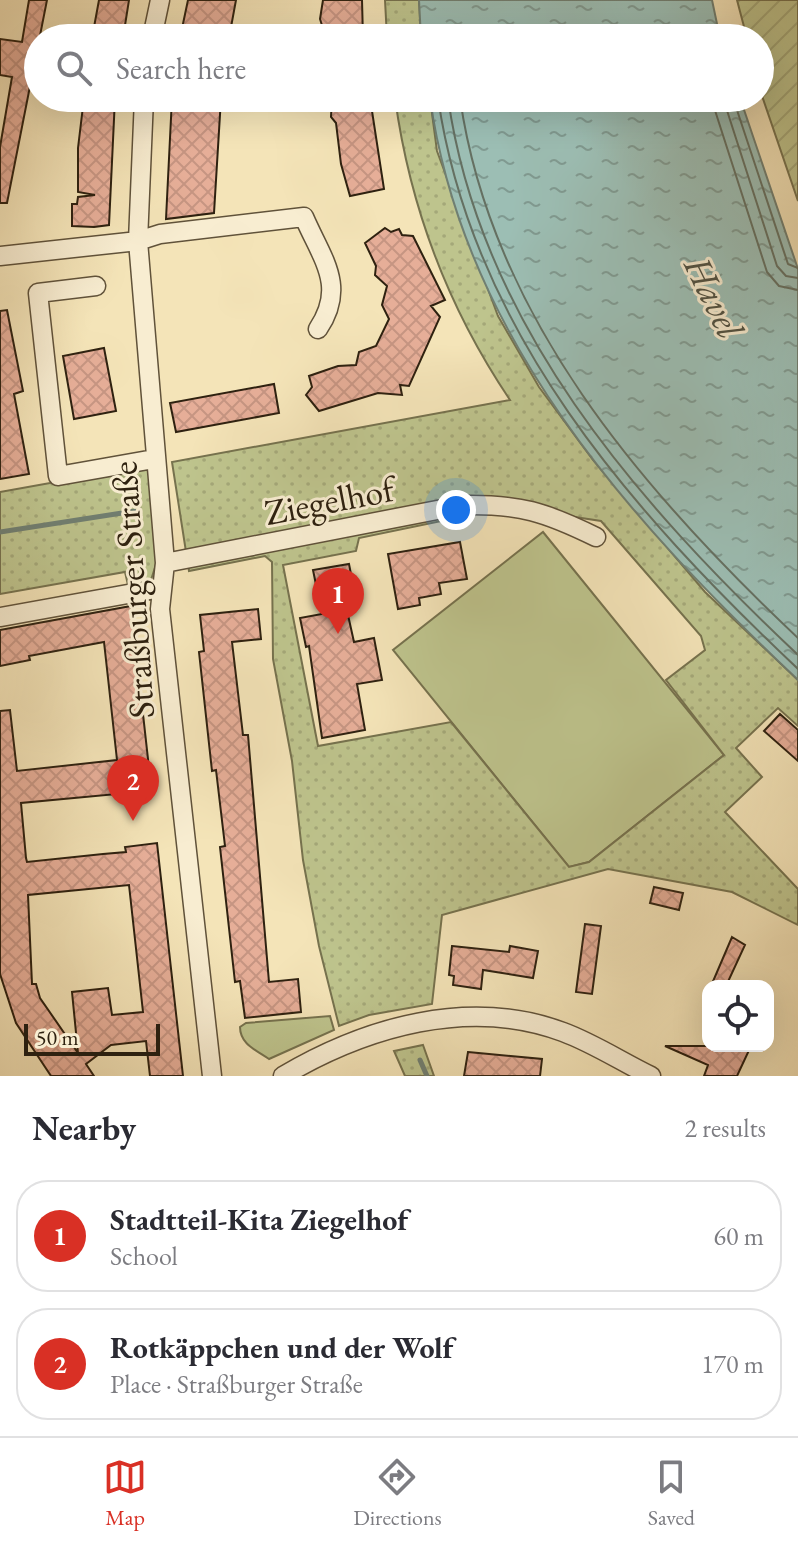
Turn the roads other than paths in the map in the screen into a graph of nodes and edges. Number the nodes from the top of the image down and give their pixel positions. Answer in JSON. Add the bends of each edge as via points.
{"nodes":[{"id":1,"x":160,"y":0,"type":"edge"},
{"id":2,"x":155,"y":24,"type":"edge"},
{"id":3,"x":143,"y":112,"type":"edge"},
{"id":4,"x":138,"y":241,"type":"junction"},
{"id":5,"x":0,"y":256,"type":"edge"},
{"id":6,"x":96,"y":286,"type":"dead end"},
{"id":7,"x":318,"y":329,"type":"dead end"},
{"id":8,"x":154,"y":459,"type":"junction"},
{"id":9,"x":596,"y":537,"type":"dead end"},
{"id":10,"x":165,"y":563,"type":"junction"},
{"id":11,"x":161,"y":588,"type":"junction"},
{"id":12,"x":1,"y":617,"type":"edge"},
{"id":13,"x":212,"y":1076,"type":"edge"},
{"id":14,"x":283,"y":1076,"type":"edge"},
{"id":15,"x":651,"y":1076,"type":"edge"}],
"edges":[{"from":1,"to":2,"type":"street"},
{"from":3,"to":4,"type":"street","name":"Straßburger Straße"},
{"from":4,"to":5,"type":"street"},
{"from":4,"to":7,"type":"street","via":[[304,217],[333,283],[330,312]]},
{"from":4,"to":8,"type":"street","name":"Straßburger Straße"},
{"from":6,"to":8,"type":"street","via":[[38,293],[58,476]]},
{"from":8,"to":10,"type":"street","name":"Straßburger Straße"},
{"from":9,"to":10,"type":"street","name":"Ziegelhof","via":[[536,510],[463,505]]},
{"from":10,"to":11,"type":"street","name":"Straßburger Straße"},
{"from":11,"to":12,"type":"street"},
{"from":11,"to":13,"type":"street","name":"Straßburger Straße"},
{"from":14,"to":15,"type":"street","via":[[387,1029],[453,1017],[509,1018],[563,1032]]}]}
